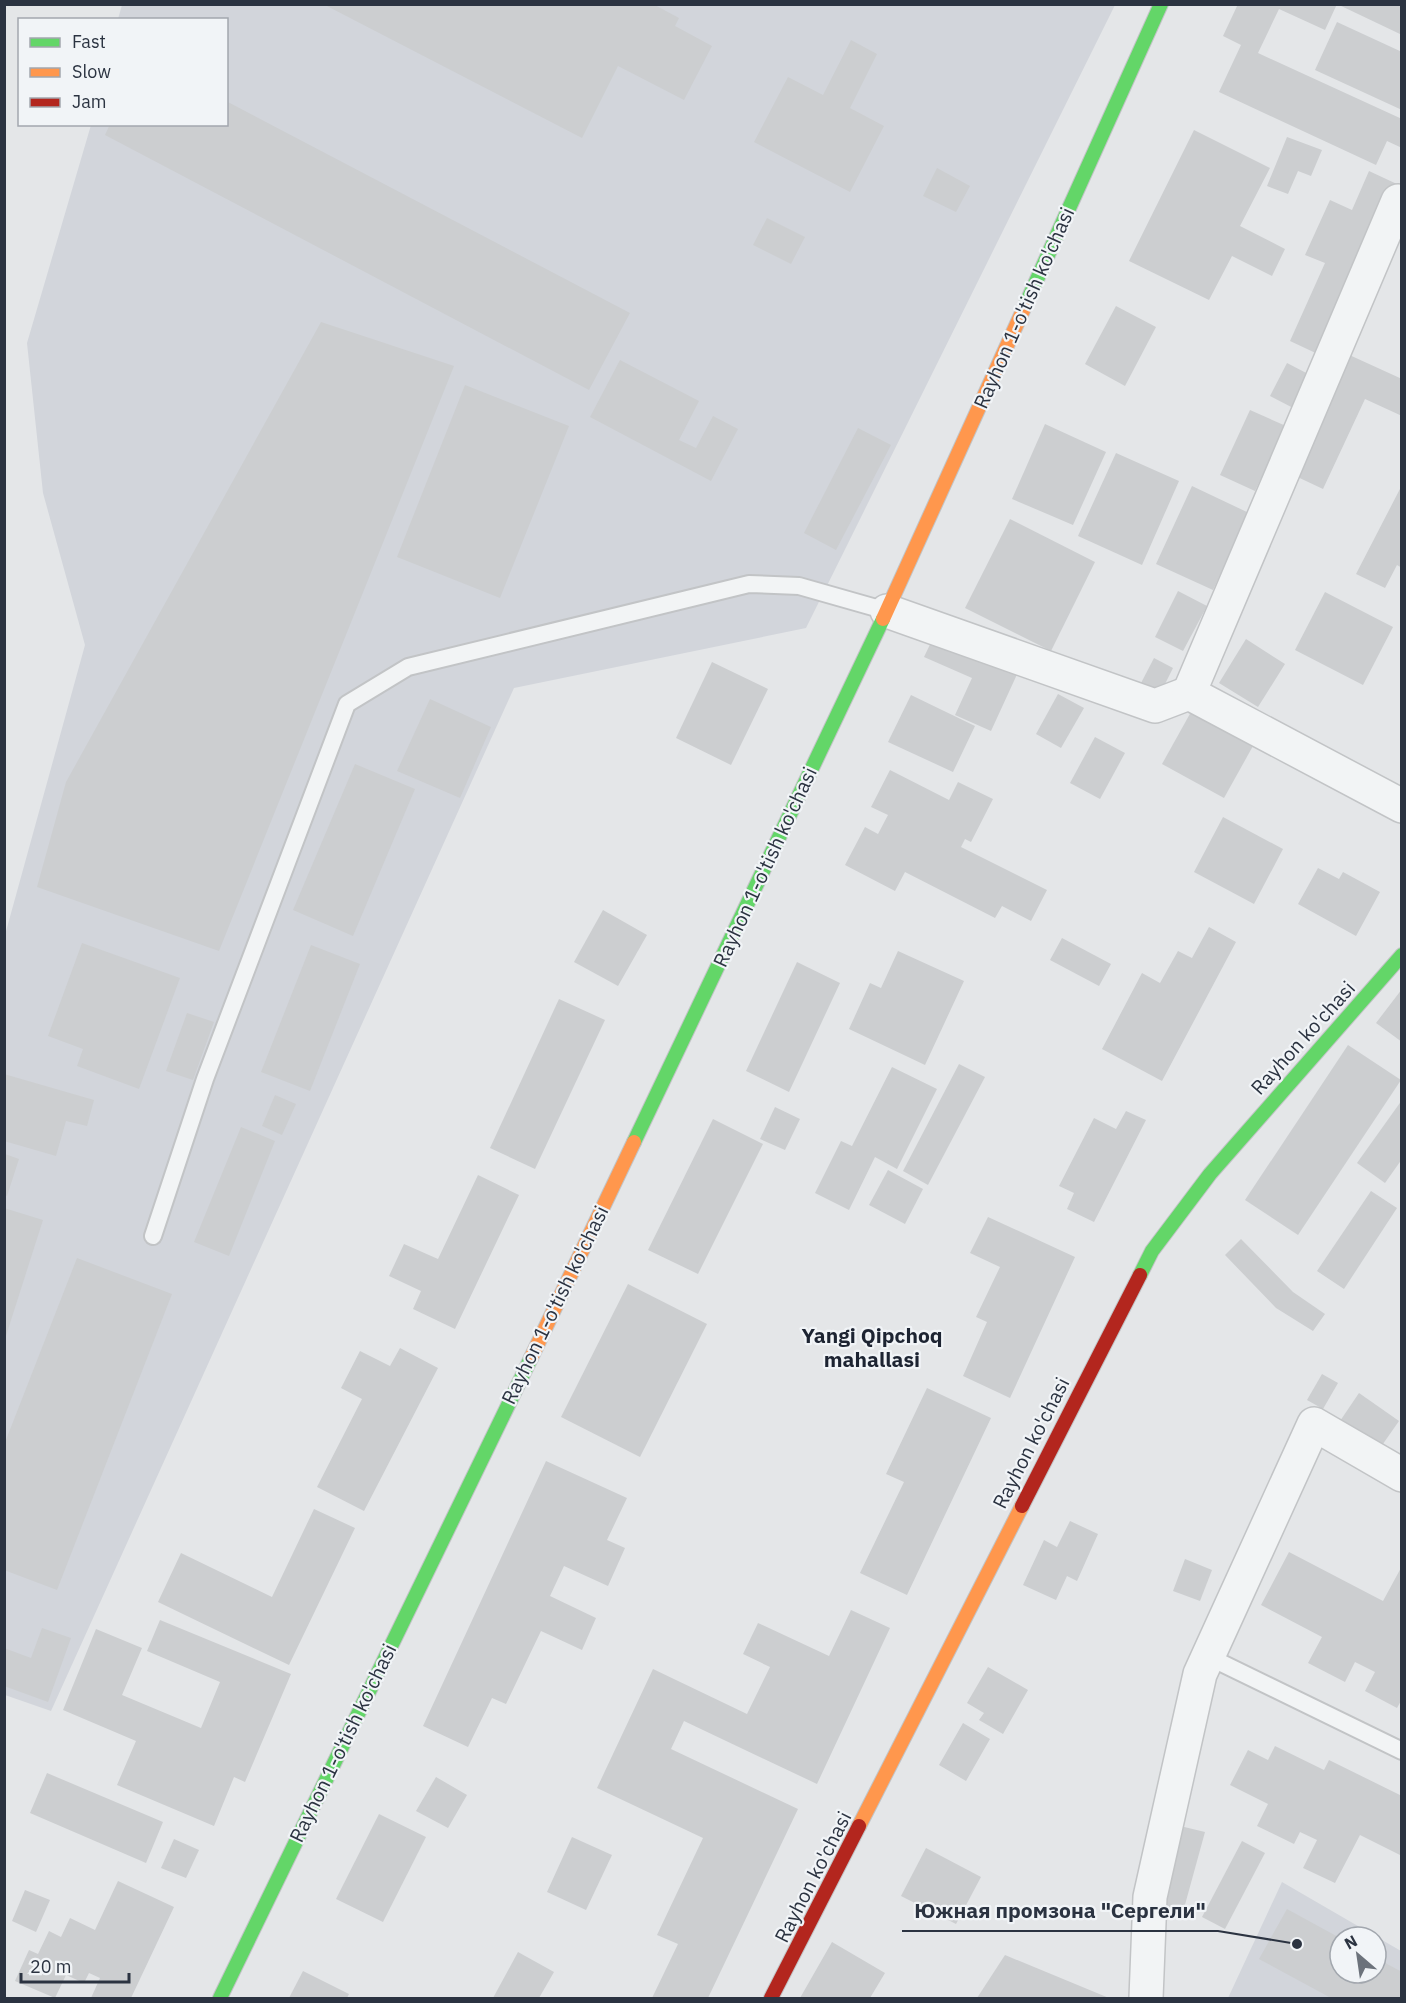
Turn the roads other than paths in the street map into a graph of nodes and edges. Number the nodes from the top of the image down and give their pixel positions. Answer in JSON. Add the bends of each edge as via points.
{"nodes":[{"id":1,"x":1161,"y":4,"type":"edge"},
{"id":2,"x":1398,"y":201,"type":"dead end"},
{"id":3,"x":887,"y":611,"type":"junction"},
{"id":4,"x":1190,"y":693,"type":"junction"},
{"id":5,"x":1401,"y":806,"type":"edge"},
{"id":6,"x":1401,"y":955,"type":"edge"},
{"id":7,"x":153,"y":1236,"type":"dead end"},
{"id":8,"x":1401,"y":1475,"type":"edge"},
{"id":9,"x":1208,"y":1656,"type":"junction"},
{"id":10,"x":1401,"y":1751,"type":"edge"},
{"id":11,"x":220,"y":1998,"type":"edge"},
{"id":12,"x":771,"y":1998,"type":"edge"},
{"id":13,"x":1146,"y":1998,"type":"edge"}],
"edges":[{"from":1,"to":3,"type":"street","name":"Rayhon 1-o'tish ko'chasi"},
{"from":2,"to":4,"type":"street"},
{"from":3,"to":4,"type":"street","via":[[1155,706]]},
{"from":3,"to":7,"type":"lane","via":[[800,586],[749,585],[408,667],[347,704],[205,1079]]},
{"from":3,"to":11,"type":"street","name":"Rayhon 1-o'tish ko'chasi","via":[[560,1298]]},
{"from":4,"to":5,"type":"street"},
{"from":6,"to":12,"type":"street","name":"Rayhon ko'chasi","via":[[1234,1143],[1152,1251]]},
{"from":8,"to":9,"type":"street","via":[[1314,1424]]},
{"from":9,"to":10,"type":"lane"},
{"from":9,"to":13,"type":"street","via":[[1200,1674],[1150,1897]]}]}
